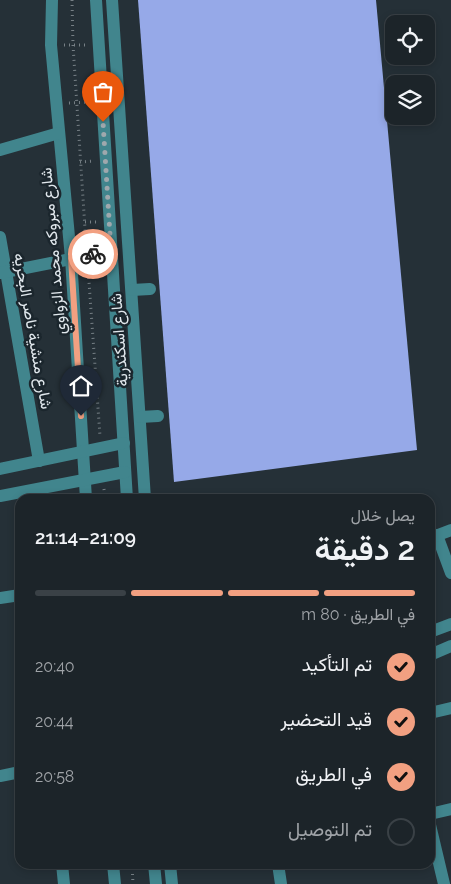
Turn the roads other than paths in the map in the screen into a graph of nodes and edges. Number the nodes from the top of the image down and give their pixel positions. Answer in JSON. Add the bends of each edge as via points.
{"nodes":[{"id":1,"x":52,"y":0,"type":"edge"},
{"id":2,"x":96,"y":0,"type":"edge"},
{"id":3,"x":112,"y":0,"type":"edge"},
{"id":4,"x":59,"y":132,"type":"junction"},
{"id":5,"x":0,"y":150,"type":"edge"},
{"id":6,"x":0,"y":237,"type":"edge"},
{"id":7,"x":111,"y":251,"type":"junction"},
{"id":8,"x":71,"y":258,"type":"junction"},
{"id":9,"x":3,"y":272,"type":"edge"},
{"id":10,"x":150,"y":289,"type":"dead end"},
{"id":11,"x":132,"y":290,"type":"junction"},
{"id":12,"x":134,"y":319,"type":"junction"},
{"id":13,"x":116,"y":320,"type":"junction"},
{"id":14,"x":158,"y":416,"type":"dead end"},
{"id":15,"x":140,"y":417,"type":"junction"},
{"id":16,"x":124,"y":443,"type":"junction"},
{"id":17,"x":83,"y":451,"type":"junction"},
{"id":18,"x":39,"y":461,"type":"junction"},
{"id":19,"x":0,"y":469,"type":"edge"},
{"id":20,"x":125,"y":472,"type":"junction"},
{"id":21,"x":85,"y":479,"type":"junction"},
{"id":22,"x":86,"y":494,"type":"edge"},
{"id":23,"x":127,"y":494,"type":"edge"},
{"id":24,"x":145,"y":494,"type":"edge"},
{"id":25,"x":0,"y":496,"type":"edge"},
{"id":26,"x":451,"y":530,"type":"edge"},
{"id":27,"x":435,"y":536,"type":"edge"},
{"id":28,"x":435,"y":541,"type":"edge"},
{"id":29,"x":451,"y":573,"type":"edge"},
{"id":30,"x":15,"y":596,"type":"edge"},
{"id":31,"x":0,"y":598,"type":"edge"},
{"id":32,"x":451,"y":624,"type":"edge"},
{"id":33,"x":435,"y":630,"type":"edge"},
{"id":34,"x":451,"y":646,"type":"edge"},
{"id":35,"x":435,"y":653,"type":"edge"},
{"id":36,"x":451,"y":708,"type":"edge"},
{"id":37,"x":435,"y":712,"type":"edge"},
{"id":38,"x":15,"y":773,"type":"edge"},
{"id":39,"x":0,"y":776,"type":"edge"},
{"id":40,"x":451,"y":809,"type":"edge"},
{"id":41,"x":435,"y":813,"type":"edge"},
{"id":42,"x":435,"y":846,"type":"edge"},
{"id":43,"x":62,"y":869,"type":"edge"},
{"id":44,"x":114,"y":869,"type":"edge"},
{"id":45,"x":154,"y":869,"type":"edge"},
{"id":46,"x":170,"y":869,"type":"edge"},
{"id":47,"x":279,"y":869,"type":"edge"},
{"id":48,"x":64,"y":884,"type":"edge"},
{"id":49,"x":115,"y":884,"type":"edge"},
{"id":50,"x":156,"y":884,"type":"edge"},
{"id":51,"x":172,"y":884,"type":"edge"},
{"id":52,"x":281,"y":884,"type":"edge"},
{"id":53,"x":444,"y":884,"type":"edge"}],
"edges":[{"from":1,"to":4,"type":"street","name":"شارع مبروكه محمد الزواوي","via":[[50,30]]},
{"from":2,"to":7,"type":"street","name":"شارع اسكندرية"},
{"from":3,"to":11,"type":"street","name":"شارع اسكندرية"},
{"from":4,"to":5,"type":"street"},
{"from":4,"to":8,"type":"street","name":"شارع مبروكه محمد الزواوي"},
{"from":6,"to":9,"type":"street","name":"شارع منشية ناصر البحريه"},
{"from":7,"to":8,"type":"street"},
{"from":7,"to":13,"type":"street","name":"شارع اسكندرية"},
{"from":8,"to":9,"type":"street"},
{"from":8,"to":17,"type":"street","name":"شارع مبروكه محمد الزواوي"},
{"from":9,"to":18,"type":"street","name":"شارع منشية ناصر البحريه"},
{"from":10,"to":11,"type":"street"},
{"from":11,"to":12,"type":"street","name":"شارع اسكندرية"},
{"from":12,"to":13,"type":"street"},
{"from":12,"to":15,"type":"street","name":"شارع اسكندرية"},
{"from":13,"to":16,"type":"street","name":"شارع اسكندرية"},
{"from":14,"to":15,"type":"street"},
{"from":15,"to":24,"type":"street","name":"شارع اسكندرية"},
{"from":16,"to":17,"type":"street"},
{"from":16,"to":20,"type":"street","name":"شارع اسكندرية"},
{"from":17,"to":18,"type":"street"},
{"from":17,"to":21,"type":"street","name":"شارع مبروكه محمد الزواوي"},
{"from":18,"to":19,"type":"street"},
{"from":20,"to":21,"type":"street"},
{"from":20,"to":23,"type":"street","name":"شارع اسكندرية"},
{"from":21,"to":22,"type":"street","name":"شارع مبروكه محمد الزواوي"},
{"from":21,"to":25,"type":"street"},
{"from":26,"to":27,"type":"street"},
{"from":28,"to":29,"type":"street"},
{"from":30,"to":31,"type":"street"},
{"from":32,"to":33,"type":"street"},
{"from":34,"to":35,"type":"street"},
{"from":36,"to":37,"type":"street"},
{"from":38,"to":39,"type":"street"},
{"from":40,"to":41,"type":"street"},
{"from":42,"to":53,"type":"street"},
{"from":43,"to":48,"type":"street"},
{"from":44,"to":49,"type":"street"},
{"from":45,"to":50,"type":"street"},
{"from":46,"to":51,"type":"street"},
{"from":47,"to":52,"type":"street"}]}
